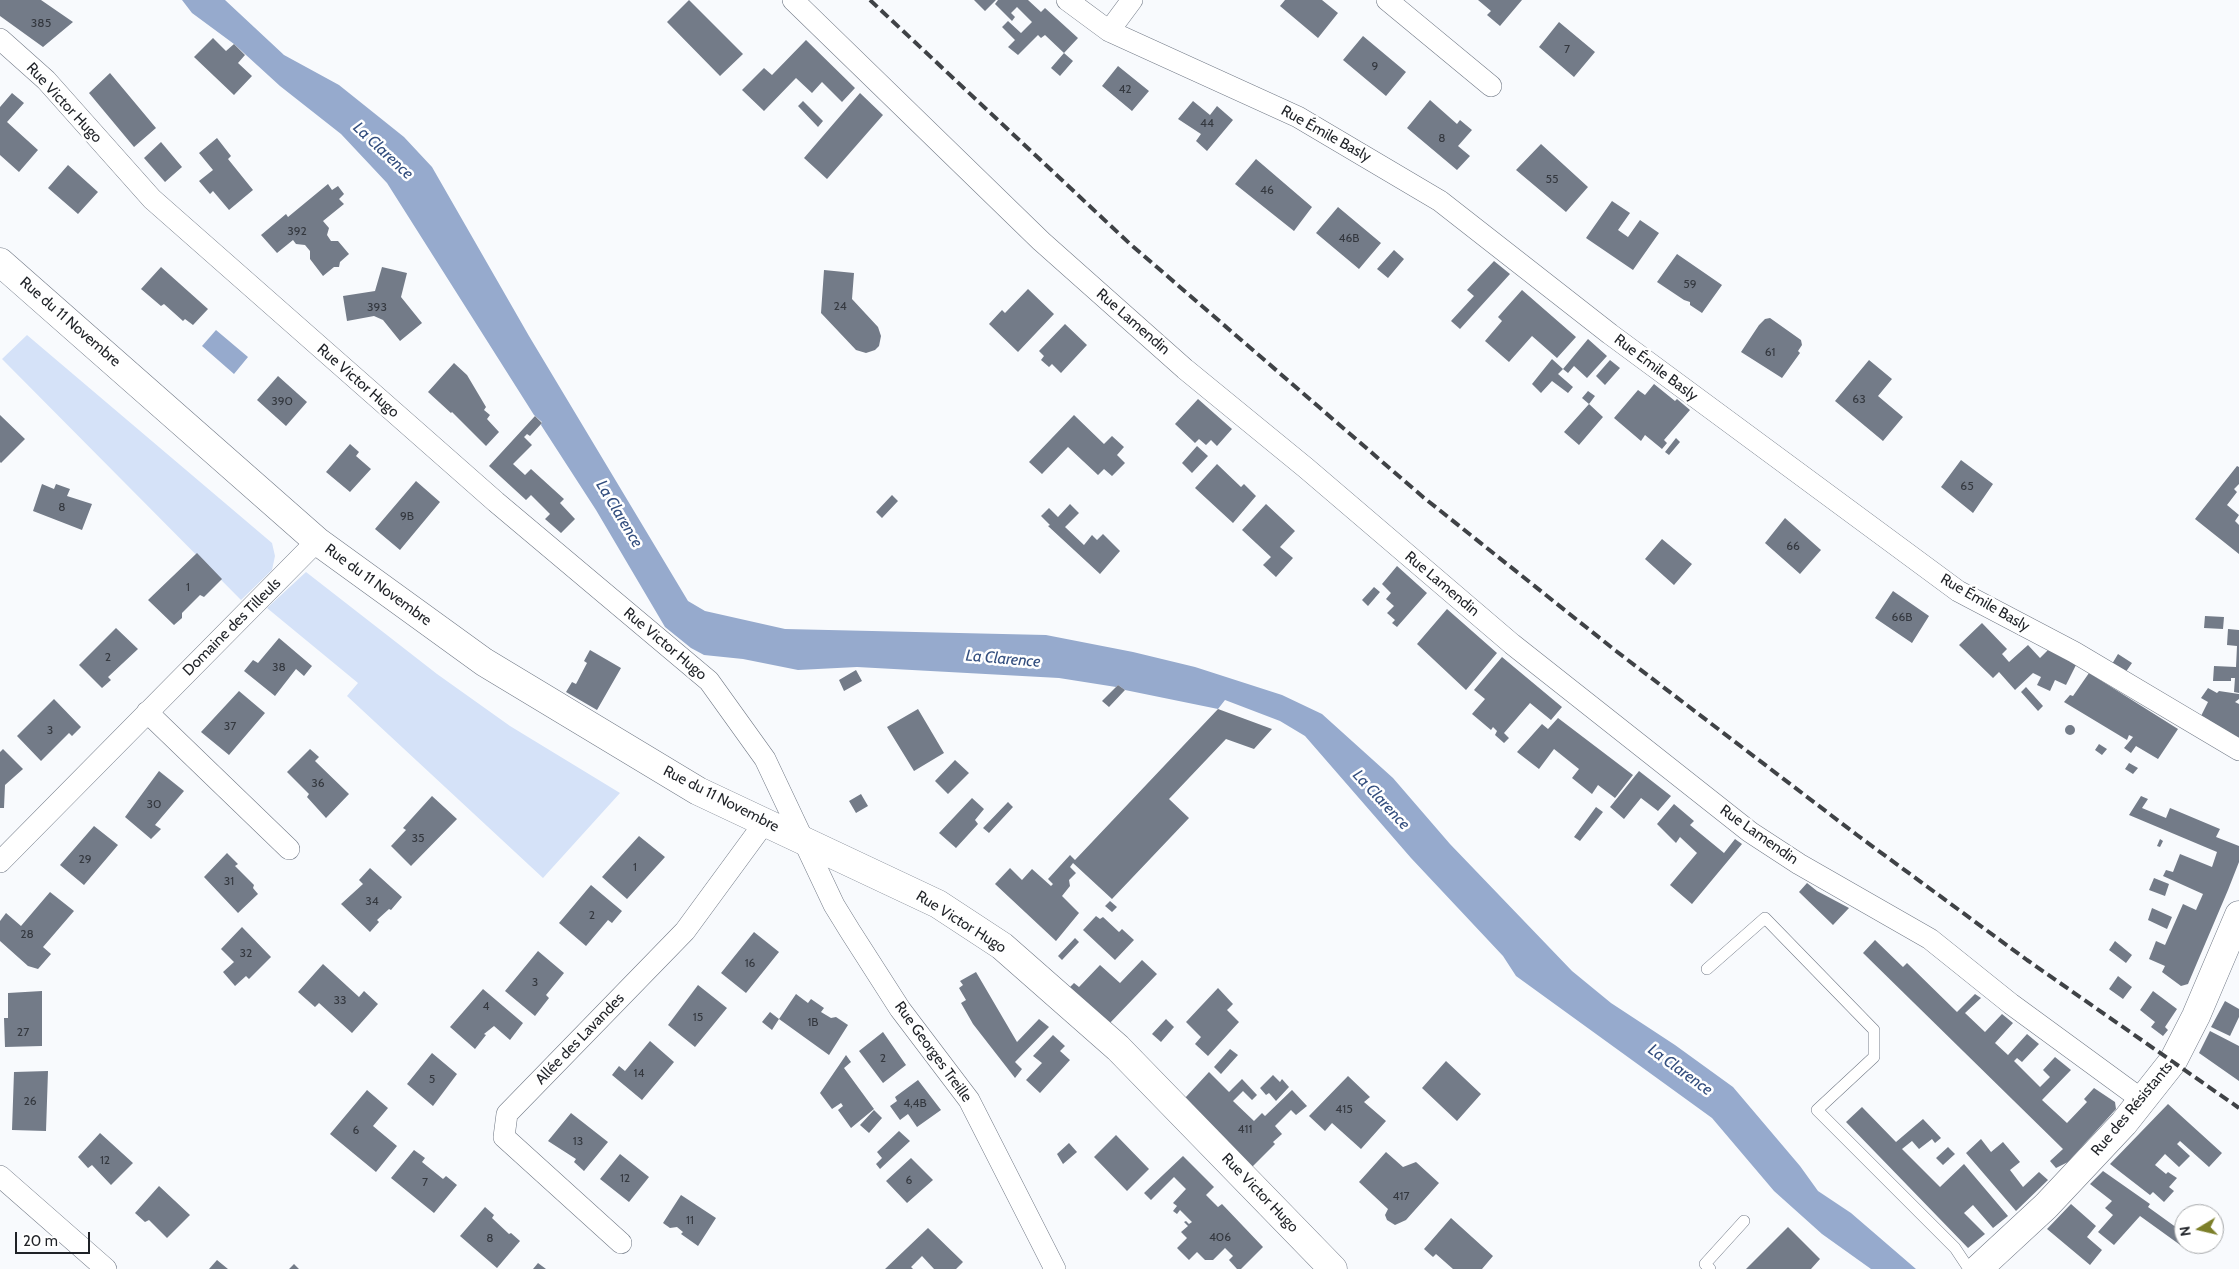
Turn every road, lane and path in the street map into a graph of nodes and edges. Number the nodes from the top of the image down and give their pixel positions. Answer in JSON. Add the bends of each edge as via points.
{"nodes":[{"id":1,"x":793,"y":0,"type":"edge"},
{"id":2,"x":1067,"y":0,"type":"edge"},
{"id":3,"x":1132,"y":0,"type":"edge"},
{"id":4,"x":1386,"y":0,"type":"edge"},
{"id":5,"x":1109,"y":31,"type":"junction"},
{"id":6,"x":0,"y":39,"type":"edge"},
{"id":7,"x":1491,"y":86,"type":"dead end"},
{"id":8,"x":0,"y":262,"type":"edge"},
{"id":9,"x":317,"y":541,"type":"junction"},
{"id":10,"x":147,"y":712,"type":"junction"},
{"id":11,"x":2239,"y":750,"type":"edge"},
{"id":12,"x":766,"y":822,"type":"junction"},
{"id":13,"x":804,"y":839,"type":"junction"},
{"id":14,"x":289,"y":849,"type":"dead end"},
{"id":15,"x":0,"y":862,"type":"edge"},
{"id":16,"x":2239,"y":915,"type":"edge"},
{"id":17,"x":1707,"y":969,"type":"dead end"},
{"id":18,"x":2144,"y":1100,"type":"junction"},
{"id":19,"x":0,"y":1176,"type":"edge"},
{"id":20,"x":1744,"y":1221,"type":"dead end"},
{"id":21,"x":621,"y":1242,"type":"dead end"},
{"id":22,"x":106,"y":1269,"type":"edge"},
{"id":23,"x":1055,"y":1269,"type":"edge"},
{"id":24,"x":1333,"y":1269,"type":"edge"},
{"id":25,"x":1710,"y":1269,"type":"edge"},
{"id":26,"x":1969,"y":1269,"type":"edge"},
{"id":27,"x":1978,"y":1269,"type":"edge"}],
"edges":[{"from":1,"to":18,"type":"street","name":"Rue Lamendin","via":[[1040,241],[1185,369],[1512,644],[1750,832],[1930,939],[2011,1004]]},
{"from":2,"to":5,"type":"street","name":"Rue Émile Basly"},
{"from":3,"to":5,"type":"street"},
{"from":4,"to":7,"type":"street"},
{"from":5,"to":11,"type":"street","name":"Rue Émile Basly","via":[[1298,117],[1432,197],[1618,340],[1958,591],[2082,657]]},
{"from":6,"to":13,"type":"street","name":"Rue Victor Hugo","via":[[46,80],[152,199],[496,502],[709,681],[765,759]]},
{"from":8,"to":9,"type":"main road","name":"Rue du 11 Novembre"},
{"from":9,"to":10,"type":"street","name":"Domaine des Tilleuls"},
{"from":9,"to":12,"type":"main road","name":"Rue du 11 Novembre","via":[[484,662],[698,791]]},
{"from":10,"to":14,"type":"street"},
{"from":10,"to":15,"type":"street","name":"Domaine des Tilleuls"},
{"from":12,"to":13,"type":"main road","name":"Rue du 11 Novembre"},
{"from":12,"to":21,"type":"street","name":"Allée des Lavandes","via":[[685,931],[507,1114],[504,1136]]},
{"from":13,"to":23,"type":"street","name":"Rue Georges Treille","via":[[834,906],[874,970],[969,1100]]},
{"from":13,"to":24,"type":"main road","name":"Rue Victor Hugo","via":[[938,904],[1002,946],[1118,1048]]},
{"from":16,"to":18,"type":"main road","name":"Rue des Résistants","via":[[2182,1045]]},
{"from":17,"to":26,"type":"lane","via":[[1766,918],[1874,1030],[1874,1057],[1816,1110],[1955,1248]]},
{"from":18,"to":27,"type":"main road","name":"Rue des Résistants","via":[[2046,1206]]},
{"from":19,"to":22,"type":"street"},
{"from":20,"to":25,"type":"lane","via":[[1705,1264]]}]}
